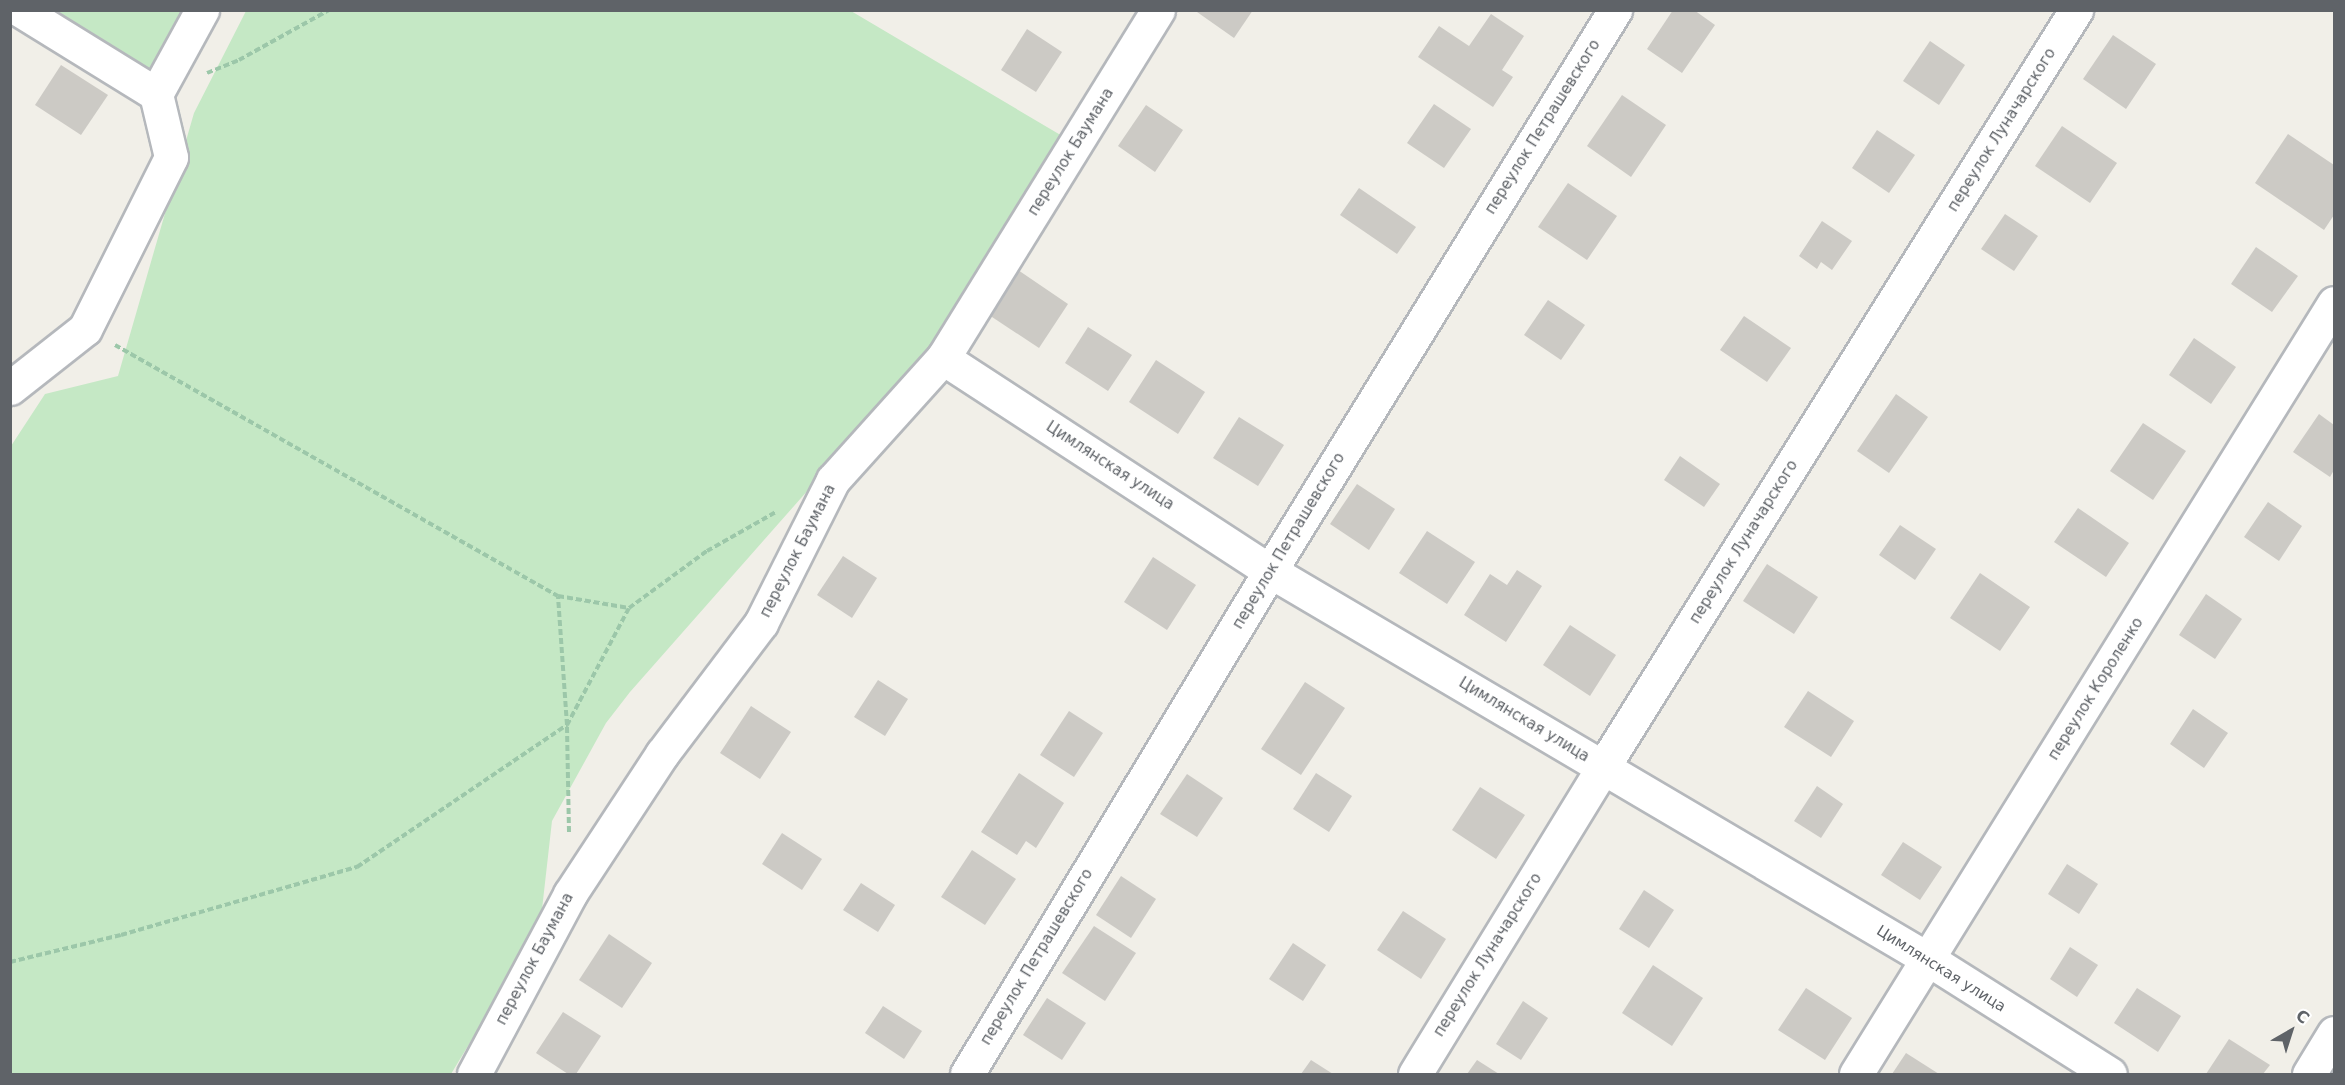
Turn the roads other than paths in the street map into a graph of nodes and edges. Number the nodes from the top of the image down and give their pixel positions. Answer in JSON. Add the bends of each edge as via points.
{"nodes":[{"id":1,"x":20,"y":10,"type":"edge"},
{"id":2,"x":202,"y":10,"type":"edge"},
{"id":3,"x":1158,"y":10,"type":"edge"},
{"id":4,"x":1615,"y":10,"type":"edge"},
{"id":5,"x":2076,"y":10,"type":"edge"},
{"id":6,"x":156,"y":94,"type":"junction"},
{"id":7,"x":2334,"y":303,"type":"edge"},
{"id":8,"x":943,"y":358,"type":"junction"},
{"id":9,"x":10,"y":388,"type":"edge"},
{"id":10,"x":1270,"y":570,"type":"junction"},
{"id":11,"x":1603,"y":767,"type":"junction"},
{"id":12,"x":1928,"y":959,"type":"junction"},
{"id":13,"x":2334,"y":1033,"type":"edge"},
{"id":14,"x":474,"y":1074,"type":"edge"},
{"id":15,"x":966,"y":1074,"type":"edge"},
{"id":16,"x":1415,"y":1074,"type":"edge"},
{"id":17,"x":1856,"y":1074,"type":"edge"},
{"id":18,"x":2110,"y":1074,"type":"edge"},
{"id":19,"x":2309,"y":1074,"type":"edge"}],
"edges":[{"from":1,"to":6,"type":"street"},
{"from":2,"to":6,"type":"street"},
{"from":3,"to":8,"type":"street","name":"переулок Баумана"},
{"from":4,"to":10,"type":"street","name":"переулок Петрашевского"},
{"from":5,"to":11,"type":"street","name":"переулок Луначарского"},
{"from":6,"to":9,"type":"street","via":[[171,157],[85,328]]},
{"from":7,"to":12,"type":"street","name":"переулок Короленко"},
{"from":8,"to":10,"type":"street","name":"Цимлянская улица"},
{"from":8,"to":14,"type":"street","name":"переулок Баумана","via":[[833,480],[761,623],[662,754],[570,894]]},
{"from":10,"to":11,"type":"street","name":"Цимлянская улица"},
{"from":10,"to":15,"type":"street","name":"переулок Петрашевского"},
{"from":11,"to":12,"type":"street","name":"Цимлянская улица"},
{"from":11,"to":16,"type":"street","name":"переулок Луначарского"},
{"from":12,"to":17,"type":"street","name":"переулок Короленко"},
{"from":12,"to":18,"type":"street","name":"Цимлянская улица"},
{"from":13,"to":19,"type":"street"}]}
